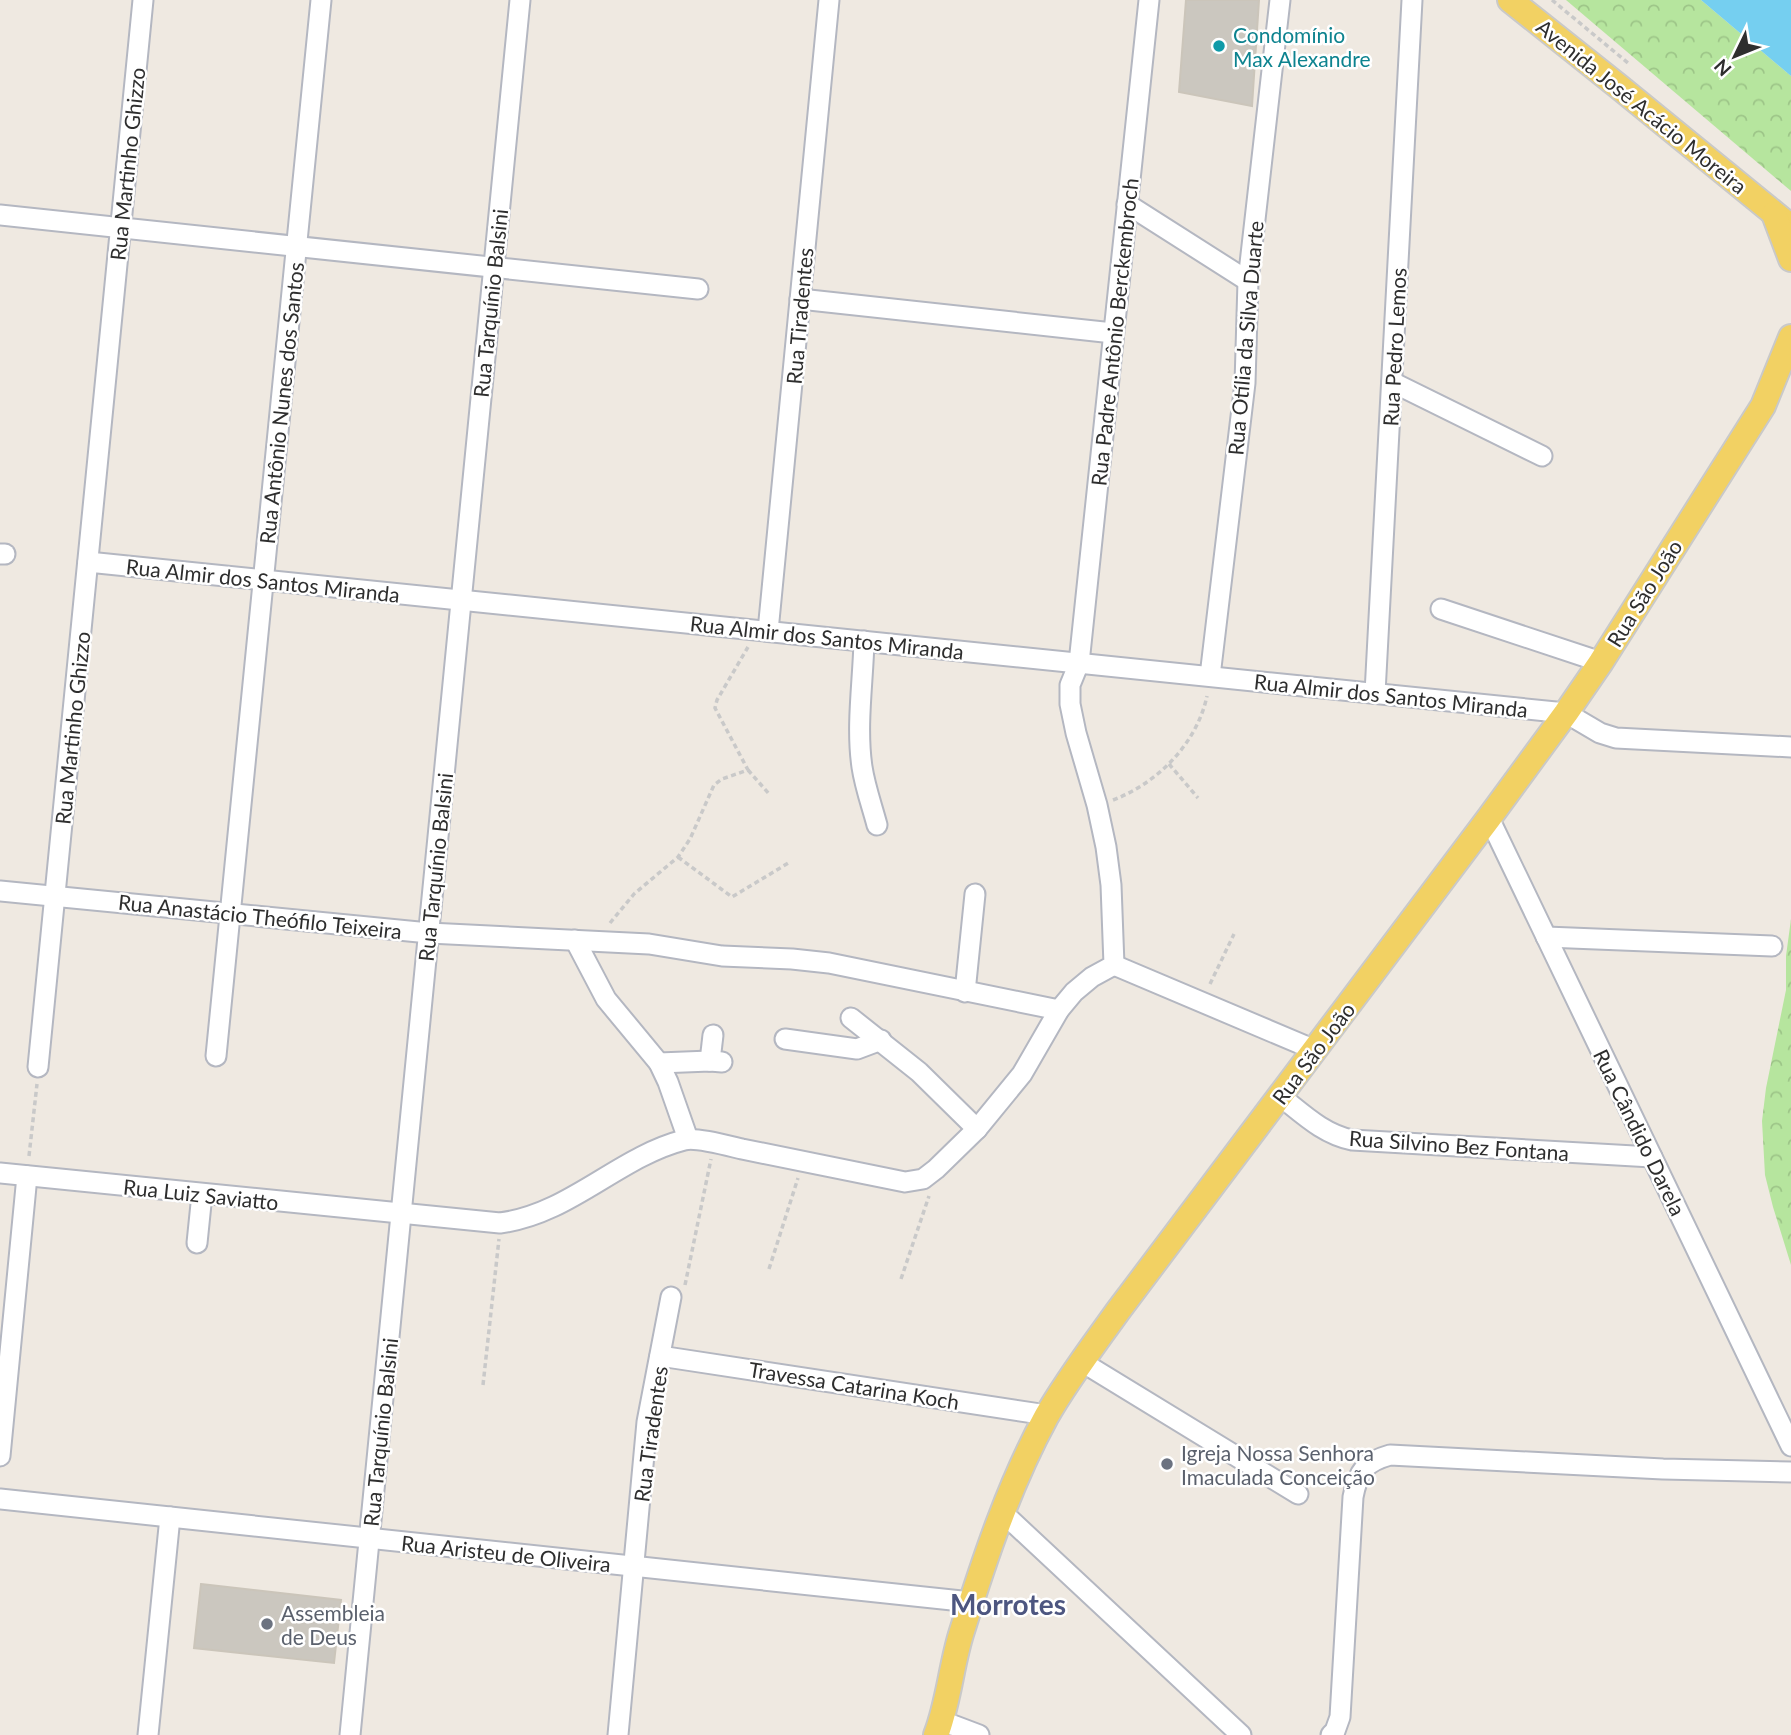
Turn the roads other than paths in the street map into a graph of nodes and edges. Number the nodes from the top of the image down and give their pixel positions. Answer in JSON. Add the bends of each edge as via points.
{"nodes":[{"id":1,"x":143,"y":0,"type":"edge"},
{"id":2,"x":321,"y":0,"type":"edge"},
{"id":3,"x":520,"y":0,"type":"edge"},
{"id":4,"x":829,"y":0,"type":"edge"},
{"id":5,"x":1149,"y":0,"type":"edge"},
{"id":6,"x":1280,"y":0,"type":"edge"},
{"id":7,"x":1412,"y":0,"type":"edge"},
{"id":8,"x":1510,"y":0,"type":"edge"},
{"id":9,"x":1127,"y":204,"type":"junction"},
{"id":10,"x":0,"y":215,"type":"edge"},
{"id":11,"x":1783,"y":220,"type":"edge"},
{"id":12,"x":121,"y":227,"type":"junction"},
{"id":13,"x":297,"y":246,"type":"junction"},
{"id":14,"x":1791,"y":259,"type":"edge"},
{"id":15,"x":494,"y":267,"type":"junction"},
{"id":16,"x":1248,"y":281,"type":"junction"},
{"id":17,"x":698,"y":289,"type":"dead end"},
{"id":18,"x":800,"y":299,"type":"junction"},
{"id":19,"x":1114,"y":333,"type":"junction"},
{"id":20,"x":1791,"y":337,"type":"edge"},
{"id":21,"x":1791,"y":381,"type":"edge"},
{"id":22,"x":1392,"y":382,"type":"junction"},
{"id":23,"x":1763,"y":405,"type":"junction"},
{"id":24,"x":1542,"y":456,"type":"dead end"},
{"id":25,"x":88,"y":562,"type":"junction"},
{"id":26,"x":263,"y":580,"type":"junction"},
{"id":27,"x":461,"y":600,"type":"junction"},
{"id":28,"x":1441,"y":609,"type":"dead end"},
{"id":29,"x":763,"y":631,"type":"junction"},
{"id":30,"x":864,"y":641,"type":"junction"},
{"id":31,"x":1601,"y":662,"type":"junction"},
{"id":32,"x":1079,"y":663,"type":"junction"},
{"id":33,"x":1210,"y":676,"type":"junction"},
{"id":34,"x":1375,"y":693,"type":"junction"},
{"id":35,"x":1566,"y":713,"type":"junction"},
{"id":36,"x":1791,"y":747,"type":"edge"},
{"id":37,"x":1489,"y":818,"type":"junction"},
{"id":38,"x":877,"y":825,"type":"dead end"},
{"id":39,"x":0,"y":891,"type":"edge"},
{"id":40,"x":975,"y":894,"type":"dead end"},
{"id":41,"x":55,"y":897,"type":"junction"},
{"id":42,"x":230,"y":913,"type":"junction"},
{"id":43,"x":429,"y":933,"type":"junction"},
{"id":44,"x":1546,"y":937,"type":"junction"},
{"id":45,"x":575,"y":940,"type":"junction"},
{"id":46,"x":1772,"y":946,"type":"dead end"},
{"id":47,"x":1114,"y":965,"type":"junction"},
{"id":48,"x":965,"y":992,"type":"junction"},
{"id":49,"x":1059,"y":1010,"type":"junction"},
{"id":50,"x":851,"y":1018,"type":"dead end"},
{"id":51,"x":713,"y":1035,"type":"dead end"},
{"id":52,"x":785,"y":1039,"type":"dead end"},
{"id":53,"x":881,"y":1041,"type":"junction"},
{"id":54,"x":1315,"y":1050,"type":"junction"},
{"id":55,"x":216,"y":1056,"type":"dead end"},
{"id":56,"x":659,"y":1063,"type":"junction"},
{"id":57,"x":38,"y":1067,"type":"road end"},
{"id":58,"x":1280,"y":1096,"type":"junction"},
{"id":59,"x":977,"y":1129,"type":"junction"},
{"id":60,"x":688,"y":1139,"type":"junction"},
{"id":61,"x":1652,"y":1157,"type":"junction"},
{"id":62,"x":0,"y":1173,"type":"edge"},
{"id":63,"x":27,"y":1176,"type":"junction"},
{"id":64,"x":202,"y":1194,"type":"junction"},
{"id":65,"x":401,"y":1214,"type":"junction"},
{"id":66,"x":197,"y":1244,"type":"dead end"},
{"id":67,"x":671,"y":1297,"type":"road end"},
{"id":68,"x":660,"y":1356,"type":"junction"},
{"id":69,"x":1082,"y":1362,"type":"junction"},
{"id":70,"x":1047,"y":1415,"type":"junction"},
{"id":71,"x":1791,"y":1446,"type":"edge"},
{"id":72,"x":0,"y":1456,"type":"edge"},
{"id":73,"x":1791,"y":1472,"type":"edge"},
{"id":74,"x":1298,"y":1494,"type":"dead end"},
{"id":75,"x":0,"y":1499,"type":"edge"},
{"id":76,"x":1002,"y":1512,"type":"junction"},
{"id":77,"x":170,"y":1517,"type":"junction"},
{"id":78,"x":369,"y":1538,"type":"junction"},
{"id":79,"x":634,"y":1566,"type":"junction"},
{"id":80,"x":971,"y":1602,"type":"junction"},
{"id":81,"x":939,"y":1728,"type":"edge"},
{"id":82,"x":148,"y":1735,"type":"edge"},
{"id":83,"x":350,"y":1735,"type":"edge"},
{"id":84,"x":618,"y":1735,"type":"edge"},
{"id":85,"x":979,"y":1735,"type":"edge"},
{"id":86,"x":1241,"y":1735,"type":"edge"},
{"id":87,"x":1331,"y":1735,"type":"edge"}],
"edges":[{"from":1,"to":12,"type":"street","name":"Rua Martinho Ghizzo"},
{"from":2,"to":13,"type":"street","name":"Rua Antônio Nunes dos Santos"},
{"from":3,"to":15,"type":"street","name":"Rua Tarquínio Balsini"},
{"from":4,"to":18,"type":"street","name":"Rua Tiradentes"},
{"from":5,"to":9,"type":"street","name":"Rua Padre Antônio Berckembroch"},
{"from":6,"to":16,"type":"street","name":"Rua Otília da Silva Duarte"},
{"from":7,"to":22,"type":"street","name":"Rua Pedro Lemos"},
{"from":8,"to":11,"type":"main road","name":"Avenida José Acácio Moreira"},
{"from":9,"to":16,"type":"street"},
{"from":9,"to":19,"type":"street","name":"Rua Padre Antônio Berckembroch"},
{"from":10,"to":12,"type":"street"},
{"from":11,"to":14,"type":"main road","name":"Avenida José Acácio Moreira"},
{"from":12,"to":13,"type":"street"},
{"from":12,"to":25,"type":"street","name":"Rua Martinho Ghizzo"},
{"from":13,"to":15,"type":"street"},
{"from":13,"to":26,"type":"street","name":"Rua Antônio Nunes dos Santos"},
{"from":15,"to":17,"type":"street"},
{"from":15,"to":27,"type":"street","name":"Rua Tarquínio Balsini"},
{"from":16,"to":33,"type":"street","name":"Rua Otília da Silva Duarte","via":[[1244,383]]},
{"from":18,"to":19,"type":"street"},
{"from":18,"to":29,"type":"street","name":"Rua Tiradentes"},
{"from":19,"to":32,"type":"street","name":"Rua Padre Antônio Berckembroch"},
{"from":20,"to":23,"type":"main road","name":"Rua São João"},
{"from":21,"to":23,"type":"main road","name":"Rua São João"},
{"from":22,"to":24,"type":"street"},
{"from":22,"to":34,"type":"street","name":"Rua Pedro Lemos"},
{"from":23,"to":31,"type":"main road","name":"Rua São João"},
{"from":25,"to":26,"type":"street","name":"Rua Almir dos Santos Miranda"},
{"from":25,"to":41,"type":"street","name":"Rua Martinho Ghizzo"},
{"from":26,"to":27,"type":"street","name":"Rua Almir dos Santos Miranda"},
{"from":26,"to":42,"type":"street","name":"Rua Antônio Nunes dos Santos"},
{"from":27,"to":29,"type":"street","name":"Rua Almir dos Santos Miranda"},
{"from":27,"to":43,"type":"street","name":"Rua Tarquínio Balsini"},
{"from":28,"to":31,"type":"street"},
{"from":29,"to":30,"type":"street","name":"Rua Almir dos Santos Miranda"},
{"from":30,"to":32,"type":"street","name":"Rua Almir dos Santos Miranda"},
{"from":30,"to":38,"type":"street","via":[[861,754]]},
{"from":31,"to":35,"type":"main road","name":"Rua São João"},
{"from":32,"to":33,"type":"street","name":"Rua Almir dos Santos Miranda"},
{"from":32,"to":47,"type":"street","name":"Rua Padre Antônio Berckembroch","via":[[1070,685],[1070,704],[1106,847]]},
{"from":33,"to":34,"type":"street","name":"Rua Almir dos Santos Miranda"},
{"from":34,"to":35,"type":"street","name":"Rua Almir dos Santos Miranda"},
{"from":35,"to":36,"type":"street","via":[[1616,738]]},
{"from":35,"to":37,"type":"main road","name":"Rua São João"},
{"from":37,"to":44,"type":"street","name":"Rua Cândido Darela"},
{"from":37,"to":54,"type":"main road","name":"Rua São João"},
{"from":39,"to":41,"type":"street","name":"Rua Anastácio Theófilo Teixeira"},
{"from":40,"to":48,"type":"street"},
{"from":41,"to":42,"type":"street","name":"Rua Anastácio Theófilo Teixeira"},
{"from":41,"to":57,"type":"street","name":"Rua Martinho Ghizzo"},
{"from":42,"to":43,"type":"street","name":"Rua Anastácio Theófilo Teixeira"},
{"from":42,"to":55,"type":"street","name":"Rua Antônio Nunes dos Santos"},
{"from":43,"to":45,"type":"street","name":"Rua Anastácio Theófilo Teixeira"},
{"from":43,"to":65,"type":"street","name":"Rua Tarquínio Balsini"},
{"from":44,"to":46,"type":"street"},
{"from":44,"to":61,"type":"street","name":"Rua Cândido Darela"},
{"from":45,"to":48,"type":"street","name":"Rua Anastácio Theófilo Teixeira","via":[[829,963]]},
{"from":45,"to":56,"type":"street","via":[[606,999]]},
{"from":47,"to":49,"type":"street","via":[[1092,977]]},
{"from":47,"to":54,"type":"street"},
{"from":48,"to":49,"type":"street","name":"Rua Anastácio Theófilo Teixeira"},
{"from":49,"to":59,"type":"street","via":[[1022,1074]]},
{"from":50,"to":53,"type":"street"},
{"from":51,"to":56,"type":"street","via":[[716,1062]]},
{"from":52,"to":53,"type":"street","via":[[858,1049]]},
{"from":53,"to":59,"type":"street"},
{"from":54,"to":58,"type":"main road","name":"Rua São João"},
{"from":56,"to":60,"type":"street"},
{"from":58,"to":61,"type":"street","name":"Rua Silvino Bez Fontana","via":[[1323,1130],[1352,1140]]},
{"from":58,"to":69,"type":"main road","name":"Rua São João"},
{"from":59,"to":60,"type":"street","via":[[923,1179],[905,1182]]},
{"from":60,"to":65,"type":"street","name":"Rua Luiz Saviatto","via":[[638,1158],[555,1207],[516,1221]]},
{"from":61,"to":71,"type":"street","name":"Rua Cândido Darela"},
{"from":62,"to":63,"type":"street","name":"Rua Luiz Saviatto"},
{"from":63,"to":64,"type":"street","name":"Rua Luiz Saviatto"},
{"from":63,"to":72,"type":"street"},
{"from":64,"to":65,"type":"street","name":"Rua Luiz Saviatto"},
{"from":64,"to":66,"type":"street"},
{"from":65,"to":78,"type":"street","name":"Rua Tarquínio Balsini"},
{"from":67,"to":68,"type":"street","name":"Rua Tiradentes"},
{"from":68,"to":70,"type":"street","name":"Travessa Catarina Koch"},
{"from":68,"to":79,"type":"street","name":"Rua Tiradentes","via":[[648,1422]]},
{"from":69,"to":70,"type":"main road","name":"Rua São João"},
{"from":69,"to":74,"type":"street"},
{"from":70,"to":76,"type":"main road","name":"Rua São João"},
{"from":73,"to":87,"type":"street","via":[[1390,1455],[1374,1460],[1362,1470],[1353,1497],[1340,1717]]},
{"from":75,"to":77,"type":"street","name":"Rua Aristeu de Oliveira"},
{"from":76,"to":80,"type":"main road","name":"Rua São João"},
{"from":76,"to":86,"type":"street"},
{"from":77,"to":78,"type":"street","name":"Rua Aristeu de Oliveira"},
{"from":77,"to":82,"type":"street"},
{"from":78,"to":79,"type":"street","name":"Rua Aristeu de Oliveira"},
{"from":78,"to":83,"type":"street","name":"Rua Tarquínio Balsini"},
{"from":79,"to":80,"type":"street","name":"Rua Aristeu de Oliveira"},
{"from":79,"to":84,"type":"street","name":"Rua Tiradentes"},
{"from":80,"to":81,"type":"main road","name":"Rua São João"},
{"from":81,"to":85,"type":"street"}]}
